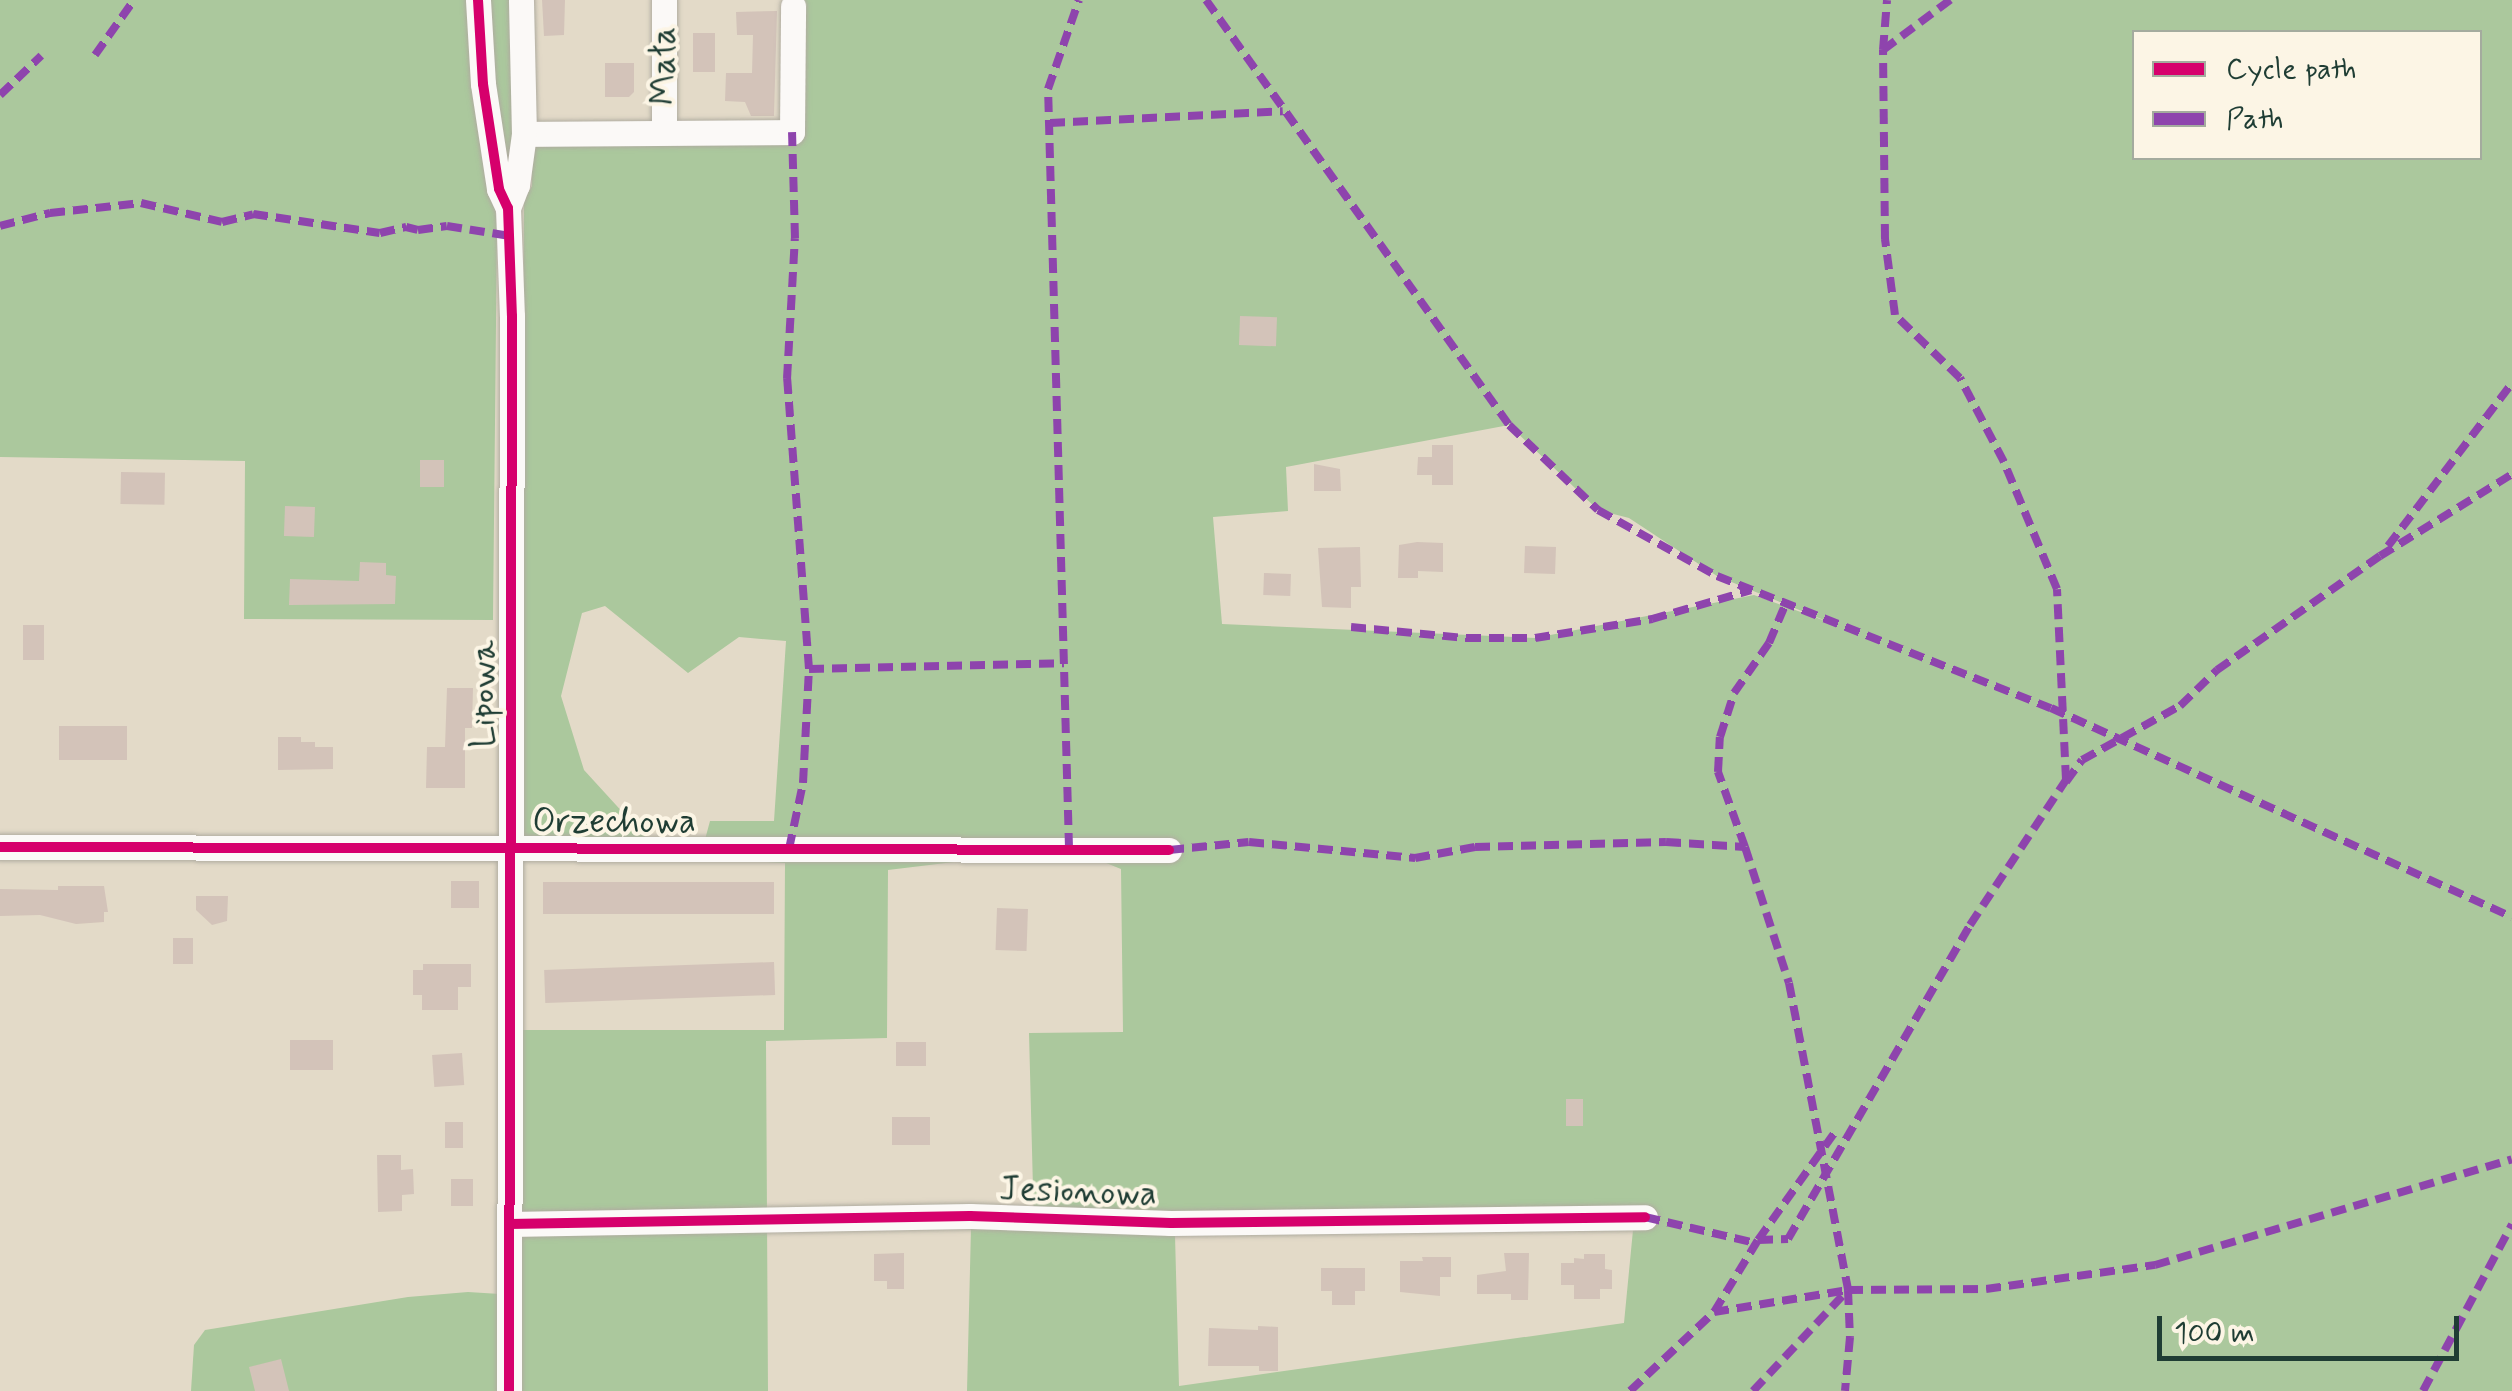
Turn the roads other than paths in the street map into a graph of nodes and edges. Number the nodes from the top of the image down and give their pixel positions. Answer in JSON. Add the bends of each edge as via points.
{"nodes":[{"id":1,"x":478,"y":0,"type":"edge"},
{"id":2,"x":522,"y":0,"type":"edge"},
{"id":3,"x":664,"y":0,"type":"edge"},
{"id":4,"x":793,"y":6,"type":"dead end"},
{"id":5,"x":664,"y":131,"type":"junction"},
{"id":6,"x":524,"y":134,"type":"junction"},
{"id":7,"x":508,"y":208,"type":"junction"},
{"id":8,"x":0,"y":847,"type":"edge"},
{"id":9,"x":511,"y":849,"type":"junction"},
{"id":10,"x":1169,"y":850,"type":"dead end"},
{"id":11,"x":1645,"y":1217,"type":"dead end"},
{"id":12,"x":509,"y":1224,"type":"junction"},
{"id":13,"x":509,"y":1391,"type":"edge"}],
"edges":[{"from":1,"to":7,"type":"street","name":"Lipowa","via":[[486,102]]},
{"from":2,"to":6,"type":"street","name":"Lipowa"},
{"from":3,"to":5,"type":"street","name":"Mała"},
{"from":4,"to":5,"type":"street","via":[[792,132]]},
{"from":5,"to":6,"type":"street"},
{"from":6,"to":7,"type":"street","name":"Lipowa"},
{"from":7,"to":9,"type":"street","name":"Lipowa"},
{"from":8,"to":9,"type":"street","name":"Orzechowa"},
{"from":9,"to":10,"type":"street","name":"Orzechowa"},
{"from":9,"to":12,"type":"street","name":"Lipowa"},
{"from":11,"to":12,"type":"street","name":"Jesionowa","via":[[1171,1223],[970,1216]]},
{"from":12,"to":13,"type":"street","name":"Lipowa"}]}
